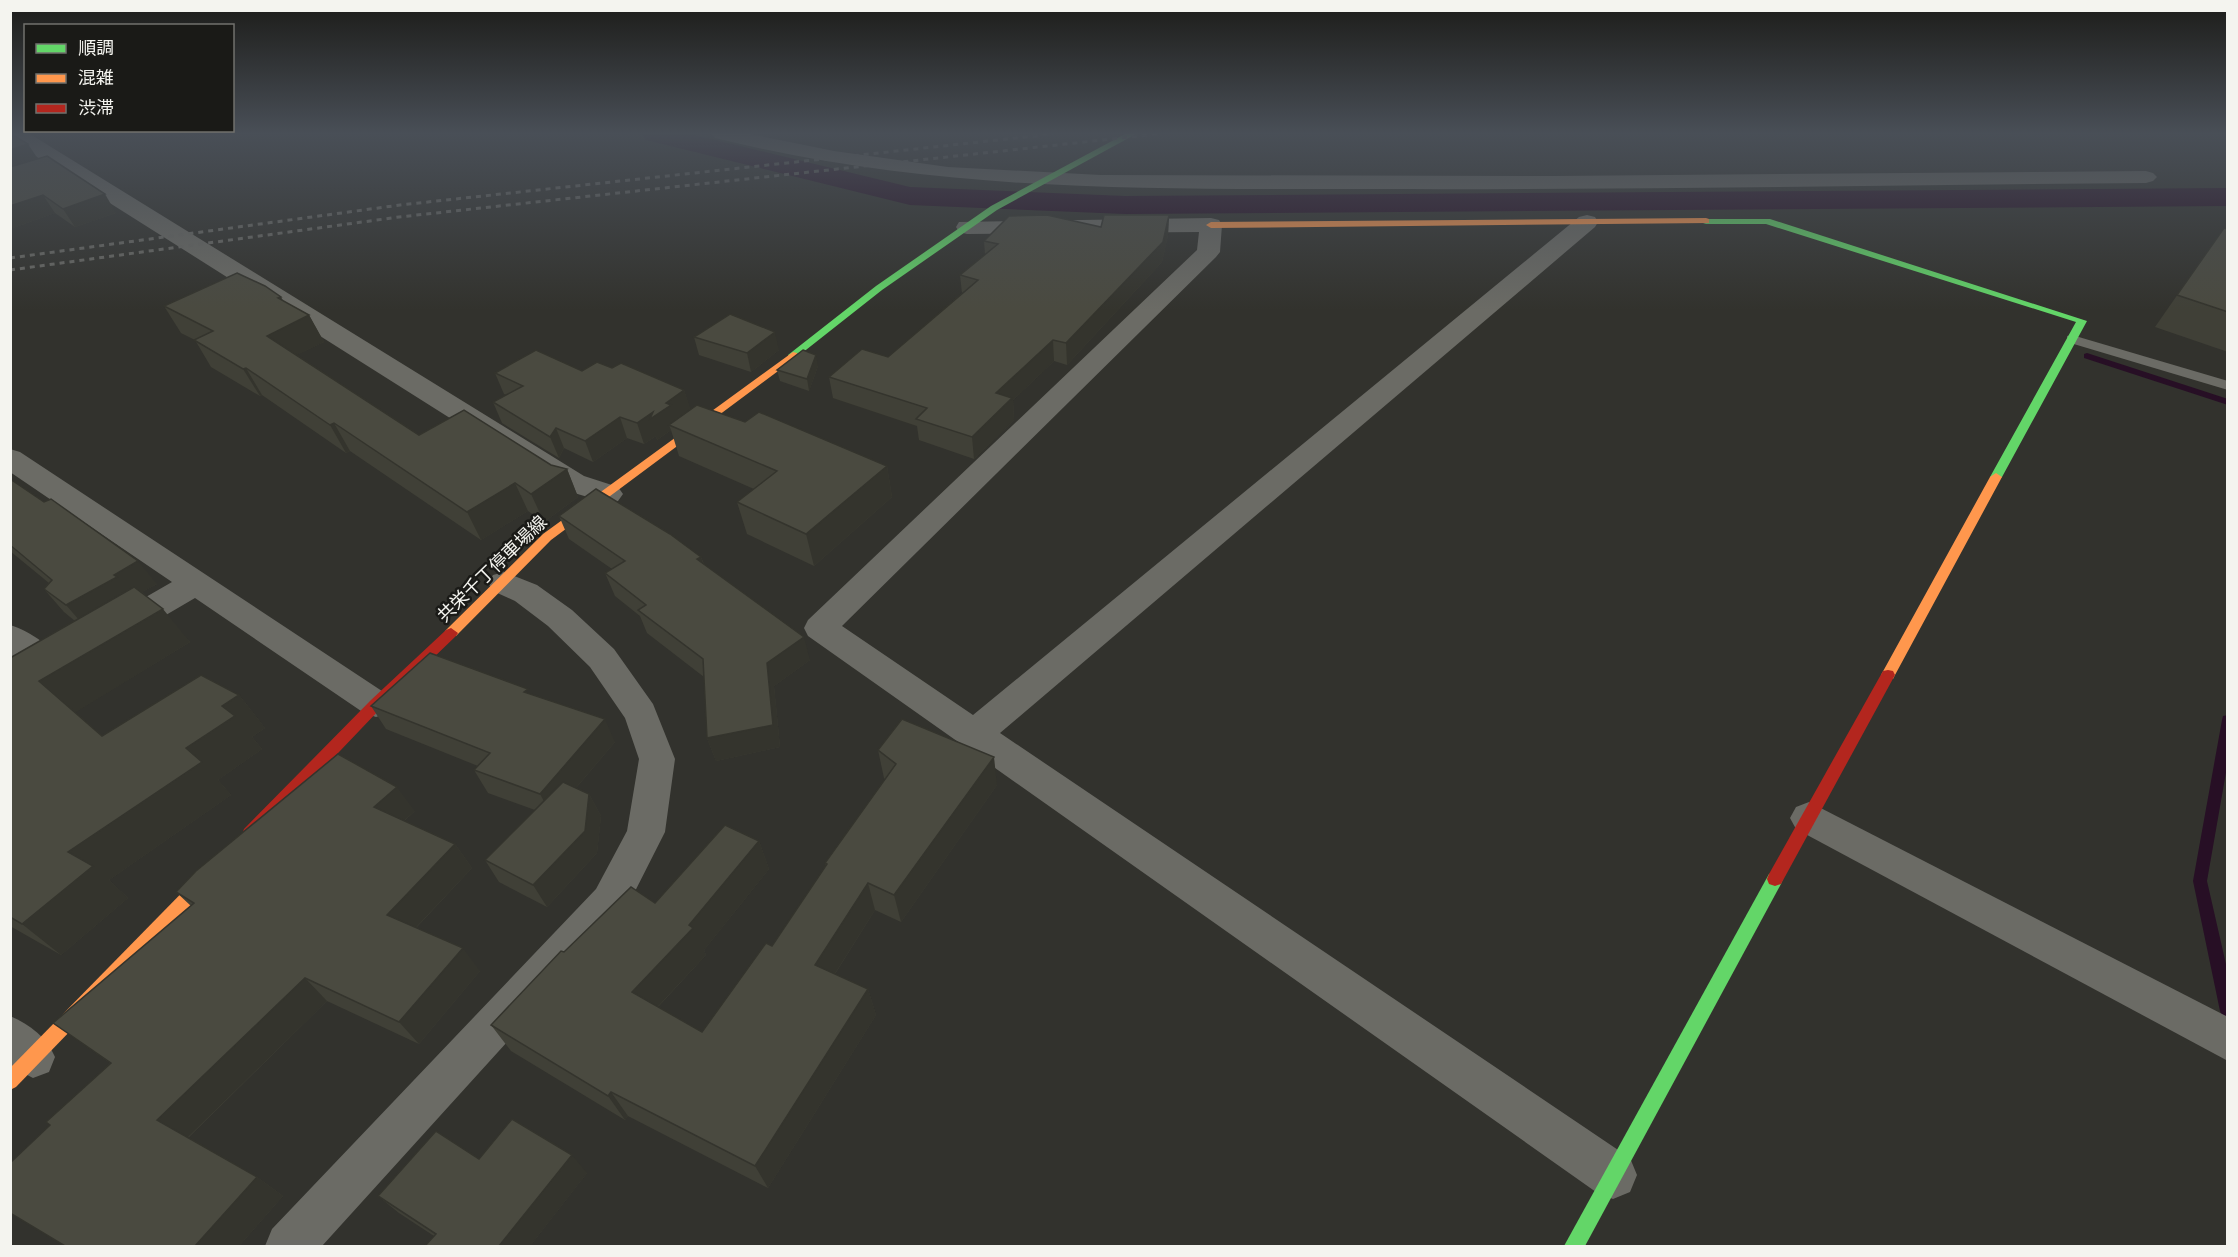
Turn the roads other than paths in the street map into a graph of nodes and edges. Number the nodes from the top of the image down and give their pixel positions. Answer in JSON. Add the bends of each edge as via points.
{"nodes":[{"id":1,"x":94,"y":193,"type":"edge"},
{"id":2,"x":1021,"y":193,"type":"edge"},
{"id":3,"x":1587,"y":222,"type":"junction"},
{"id":4,"x":1211,"y":225,"type":"junction"},
{"id":5,"x":967,"y":227,"type":"junction"},
{"id":6,"x":2072,"y":339,"type":"junction"},
{"id":7,"x":2228,"y":386,"type":"edge"},
{"id":8,"x":10,"y":458,"type":"edge"},
{"id":9,"x":608,"y":494,"type":"junction"},
{"id":10,"x":197,"y":582,"type":"junction"},
{"id":11,"x":504,"y":583,"type":"junction"},
{"id":12,"x":10,"y":637,"type":"edge"},
{"id":13,"x":49,"y":667,"type":"junction"},
{"id":14,"x":20,"y":684,"type":"edge"},
{"id":15,"x":376,"y":704,"type":"junction"},
{"id":16,"x":974,"y":734,"type":"junction"},
{"id":17,"x":1809,"y":818,"type":"junction"},
{"id":18,"x":2217,"y":1035,"type":"edge"},
{"id":19,"x":18,"y":1059,"type":"edge"},
{"id":20,"x":1613,"y":1175,"type":"junction"},
{"id":21,"x":289,"y":1246,"type":"edge"},
{"id":22,"x":1574,"y":1246,"type":"edge"}],
"edges":[{"from":1,"to":9,"type":"street","via":[[574,483]]},
{"from":2,"to":5,"type":"street","name":"共栄千丁停車場線"},
{"from":3,"to":4,"type":"street"},
{"from":3,"to":6,"type":"street","via":[[1767,221],[2082,321]]},
{"from":3,"to":16,"type":"street"},
{"from":4,"to":5,"type":"street"},
{"from":4,"to":16,"type":"street","via":[[1208,252],[820,628]]},
{"from":5,"to":9,"type":"street","name":"共栄千丁停車場線","via":[[879,288]]},
{"from":6,"to":7,"type":"lane"},
{"from":6,"to":17,"type":"street"},
{"from":8,"to":10,"type":"street"},
{"from":9,"to":11,"type":"street","name":"共栄千丁停車場線","via":[[547,537]]},
{"from":10,"to":13,"type":"street"},
{"from":10,"to":15,"type":"street"},
{"from":11,"to":15,"type":"street","name":"共栄千丁停車場線"},
{"from":11,"to":21,"type":"street","via":[[526,593],[560,618],[602,658],[641,714],[657,759],[646,832],[610,901]]},
{"from":12,"to":13,"type":"street"},
{"from":13,"to":14,"type":"street"},
{"from":15,"to":19,"type":"street","name":"共栄千丁停車場線","via":[[233,851]]},
{"from":16,"to":20,"type":"street"},
{"from":17,"to":18,"type":"street"},
{"from":17,"to":20,"type":"street"},
{"from":20,"to":22,"type":"street"}]}
